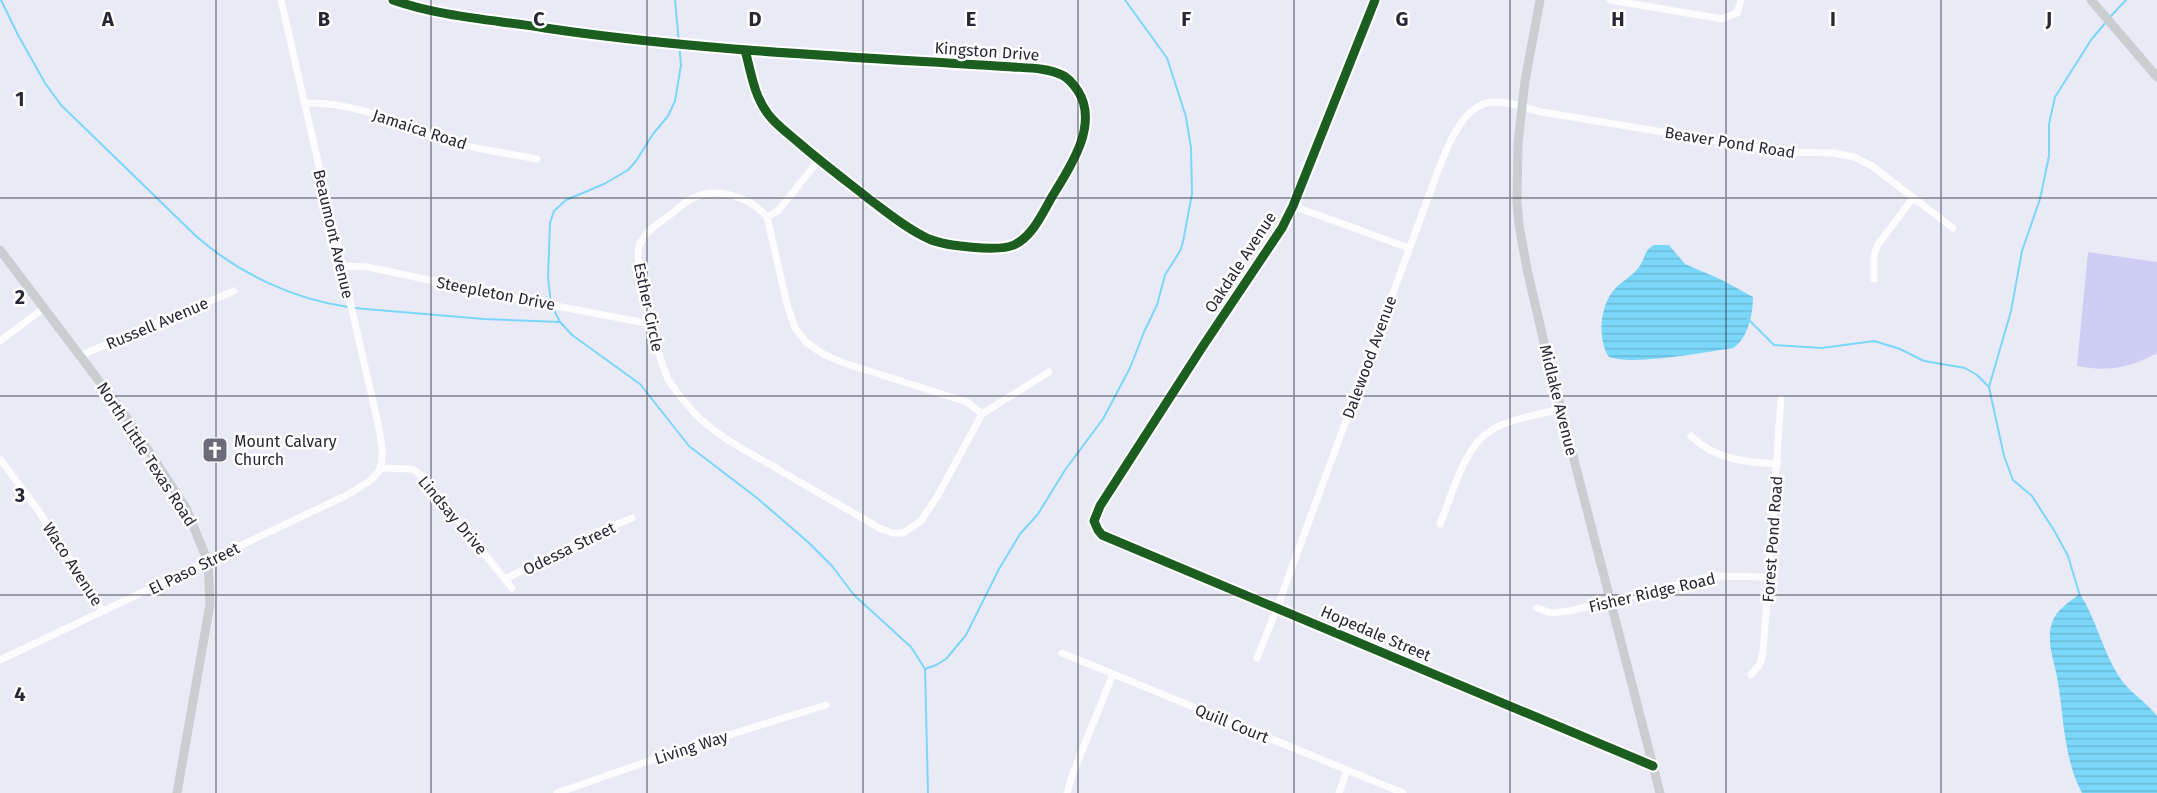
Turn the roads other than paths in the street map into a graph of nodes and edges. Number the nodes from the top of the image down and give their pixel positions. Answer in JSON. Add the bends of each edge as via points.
{"nodes":[{"id":1,"x":281,"y":0,"type":"edge"},
{"id":2,"x":393,"y":0,"type":"edge"},
{"id":3,"x":1375,"y":0,"type":"edge"},
{"id":4,"x":1540,"y":0,"type":"edge"},
{"id":5,"x":1610,"y":0,"type":"edge"},
{"id":6,"x":1742,"y":0,"type":"edge"},
{"id":7,"x":2091,"y":0,"type":"edge"},
{"id":8,"x":745,"y":50,"type":"junction"},
{"id":9,"x":2157,"y":77,"type":"edge"},
{"id":10,"x":304,"y":103,"type":"junction"},
{"id":11,"x":1522,"y":107,"type":"junction"},
{"id":12,"x":537,"y":159,"type":"dead end"},
{"id":13,"x":819,"y":160,"type":"junction"},
{"id":14,"x":1913,"y":198,"type":"junction"},
{"id":15,"x":1293,"y":206,"type":"junction"},
{"id":16,"x":767,"y":217,"type":"junction"},
{"id":17,"x":1953,"y":228,"type":"dead end"},
{"id":18,"x":1409,"y":248,"type":"junction"},
{"id":19,"x":0,"y":250,"type":"edge"},
{"id":20,"x":341,"y":266,"type":"junction"},
{"id":21,"x":1874,"y":279,"type":"dead end"},
{"id":22,"x":234,"y":291,"type":"dead end"},
{"id":23,"x":45,"y":308,"type":"junction"},
{"id":24,"x":651,"y":324,"type":"junction"},
{"id":25,"x":0,"y":341,"type":"edge"},
{"id":26,"x":81,"y":355,"type":"junction"},
{"id":27,"x":1049,"y":372,"type":"dead end"},
{"id":28,"x":1782,"y":399,"type":"dead end"},
{"id":29,"x":1561,"y":409,"type":"junction"},
{"id":30,"x":982,"y":414,"type":"junction"},
{"id":31,"x":1691,"y":436,"type":"dead end"},
{"id":32,"x":0,"y":459,"type":"edge"},
{"id":33,"x":1778,"y":464,"type":"junction"},
{"id":34,"x":381,"y":468,"type":"junction"},
{"id":35,"x":632,"y":518,"type":"dead end"},
{"id":36,"x":1094,"y":521,"type":"joint"},
{"id":37,"x":1440,"y":524,"type":"dead end"},
{"id":38,"x":208,"y":562,"type":"junction"},
{"id":39,"x":1769,"y":577,"type":"junction"},
{"id":40,"x":505,"y":579,"type":"junction"},
{"id":41,"x":512,"y":588,"type":"dead end"},
{"id":42,"x":1611,"y":600,"type":"junction"},
{"id":43,"x":1277,"y":608,"type":"junction"},
{"id":44,"x":1537,"y":608,"type":"dead end"},
{"id":45,"x":103,"y":611,"type":"junction"},
{"id":46,"x":1062,"y":653,"type":"dead end"},
{"id":47,"x":1257,"y":658,"type":"dead end"},
{"id":48,"x":0,"y":660,"type":"edge"},
{"id":49,"x":1113,"y":674,"type":"junction"},
{"id":50,"x":1751,"y":675,"type":"dead end"},
{"id":51,"x":826,"y":705,"type":"dead end"},
{"id":52,"x":1653,"y":766,"type":"junction"},
{"id":53,"x":1347,"y":770,"type":"junction"},
{"id":54,"x":177,"y":793,"type":"edge"},
{"id":55,"x":557,"y":793,"type":"edge"},
{"id":56,"x":1067,"y":793,"type":"edge"},
{"id":57,"x":1339,"y":793,"type":"edge"},
{"id":58,"x":1403,"y":793,"type":"edge"},
{"id":59,"x":1660,"y":793,"type":"edge"}],
"edges":[{"from":1,"to":10,"type":"street","name":"Beaumont Avenue"},
{"from":2,"to":8,"type":"street","name":"Kingston Drive","via":[[442,12],[611,37]]},
{"from":3,"to":15,"type":"street","name":"Oakdale Avenue"},
{"from":4,"to":11,"type":"street","name":"Midlake Avenue"},
{"from":5,"to":6,"type":"street","via":[[1722,20],[1737,13]]},
{"from":7,"to":9,"type":"street"},
{"from":8,"to":13,"type":"street","name":"Kingston Drive","via":[[761,104],[774,121]]},
{"from":8,"to":13,"type":"street","name":"Kingston Drive","via":[[1047,70],[1066,77],[1075,86],[1086,111],[1085,134],[1060,184],[1028,235],[1007,247],[961,246],[929,239],[897,221]]},
{"from":10,"to":12,"type":"street","name":"Jamaica Road","via":[[362,110],[448,140]]},
{"from":10,"to":20,"type":"street","name":"Beaumont Avenue"},
{"from":11,"to":14,"type":"street","name":"Beaver Pond Road","via":[[1785,152],[1843,154],[1872,166]]},
{"from":11,"to":18,"type":"street","name":"Dalewood Avenue","via":[[1491,102],[1468,115],[1451,139]]},
{"from":11,"to":29,"type":"street","name":"Midlake Avenue","via":[[1516,167],[1519,225]]},
{"from":13,"to":16,"type":"street","via":[[778,211]]},
{"from":14,"to":17,"type":"street","name":"Beaver Pond Road"},
{"from":14,"to":21,"type":"street","via":[[1877,246]]},
{"from":15,"to":18,"type":"street"},
{"from":15,"to":36,"type":"street","name":"Oakdale Avenue"},
{"from":16,"to":24,"type":"street","name":"Esther Circle","via":[[749,201],[712,193],[693,198],[655,225],[642,241],[638,256]]},
{"from":16,"to":30,"type":"street","via":[[787,304],[795,328],[807,343],[844,363],[967,402]]},
{"from":18,"to":43,"type":"street","name":"Dalewood Avenue"},
{"from":19,"to":23,"type":"street","name":"North Little Texas Road"},
{"from":20,"to":24,"type":"street","name":"Steepleton Drive","via":[[368,267]]},
{"from":20,"to":34,"type":"street","name":"Beaumont Avenue","via":[[379,428]]},
{"from":22,"to":26,"type":"street","name":"Russell Avenue"},
{"from":23,"to":25,"type":"street"},
{"from":23,"to":26,"type":"street","name":"North Little Texas Road"},
{"from":24,"to":30,"type":"street","name":"Esther Circle","via":[[668,379],[699,417],[727,440],[893,533],[903,533],[921,521]]},
{"from":26,"to":38,"type":"street","name":"North Little Texas Road","via":[[186,508]]},
{"from":27,"to":30,"type":"street","name":"Esther Circle"},
{"from":28,"to":33,"type":"street","name":"Forest Pond Road"},
{"from":29,"to":37,"type":"street","via":[[1493,429],[1477,442],[1468,454]]},
{"from":29,"to":42,"type":"street","name":"Midlake Avenue"},
{"from":31,"to":33,"type":"street","via":[[1732,460]]},
{"from":32,"to":45,"type":"street","name":"Waco Avenue"},
{"from":33,"to":39,"type":"street","name":"Forest Pond Road"},
{"from":34,"to":38,"type":"street","name":"El Paso Street","via":[[372,481],[347,495]]},
{"from":34,"to":40,"type":"street","name":"Lindsay Drive","via":[[413,469],[424,478]]},
{"from":35,"to":40,"type":"street","name":"Odessa Street"},
{"from":36,"to":43,"type":"street","name":"Hopedale Street","via":[[1102,535]]},
{"from":38,"to":45,"type":"street","name":"El Paso Street"},
{"from":38,"to":54,"type":"street","name":"North Little Texas Road","via":[[208,613]]},
{"from":39,"to":42,"type":"street","name":"Fisher Ridge Road","via":[[1712,576]]},
{"from":39,"to":50,"type":"street","name":"Forest Pond Road","via":[[1763,653]]},
{"from":40,"to":41,"type":"street","name":"Lindsay Drive"},
{"from":42,"to":44,"type":"street","name":"Fisher Ridge Road","via":[[1559,613]]},
{"from":42,"to":52,"type":"street","name":"Midlake Avenue"},
{"from":43,"to":47,"type":"street","name":"Dalewood Avenue"},
{"from":43,"to":52,"type":"street","name":"Hopedale Street"},
{"from":45,"to":48,"type":"street","name":"El Paso Street"},
{"from":46,"to":49,"type":"street","name":"Quill Court"},
{"from":49,"to":53,"type":"street","name":"Quill Court"},
{"from":49,"to":56,"type":"street"},
{"from":51,"to":55,"type":"street","name":"Living Way"},
{"from":52,"to":59,"type":"street","name":"Midlake Avenue"},
{"from":53,"to":57,"type":"street"},
{"from":53,"to":58,"type":"street","name":"Quill Court"}]}
